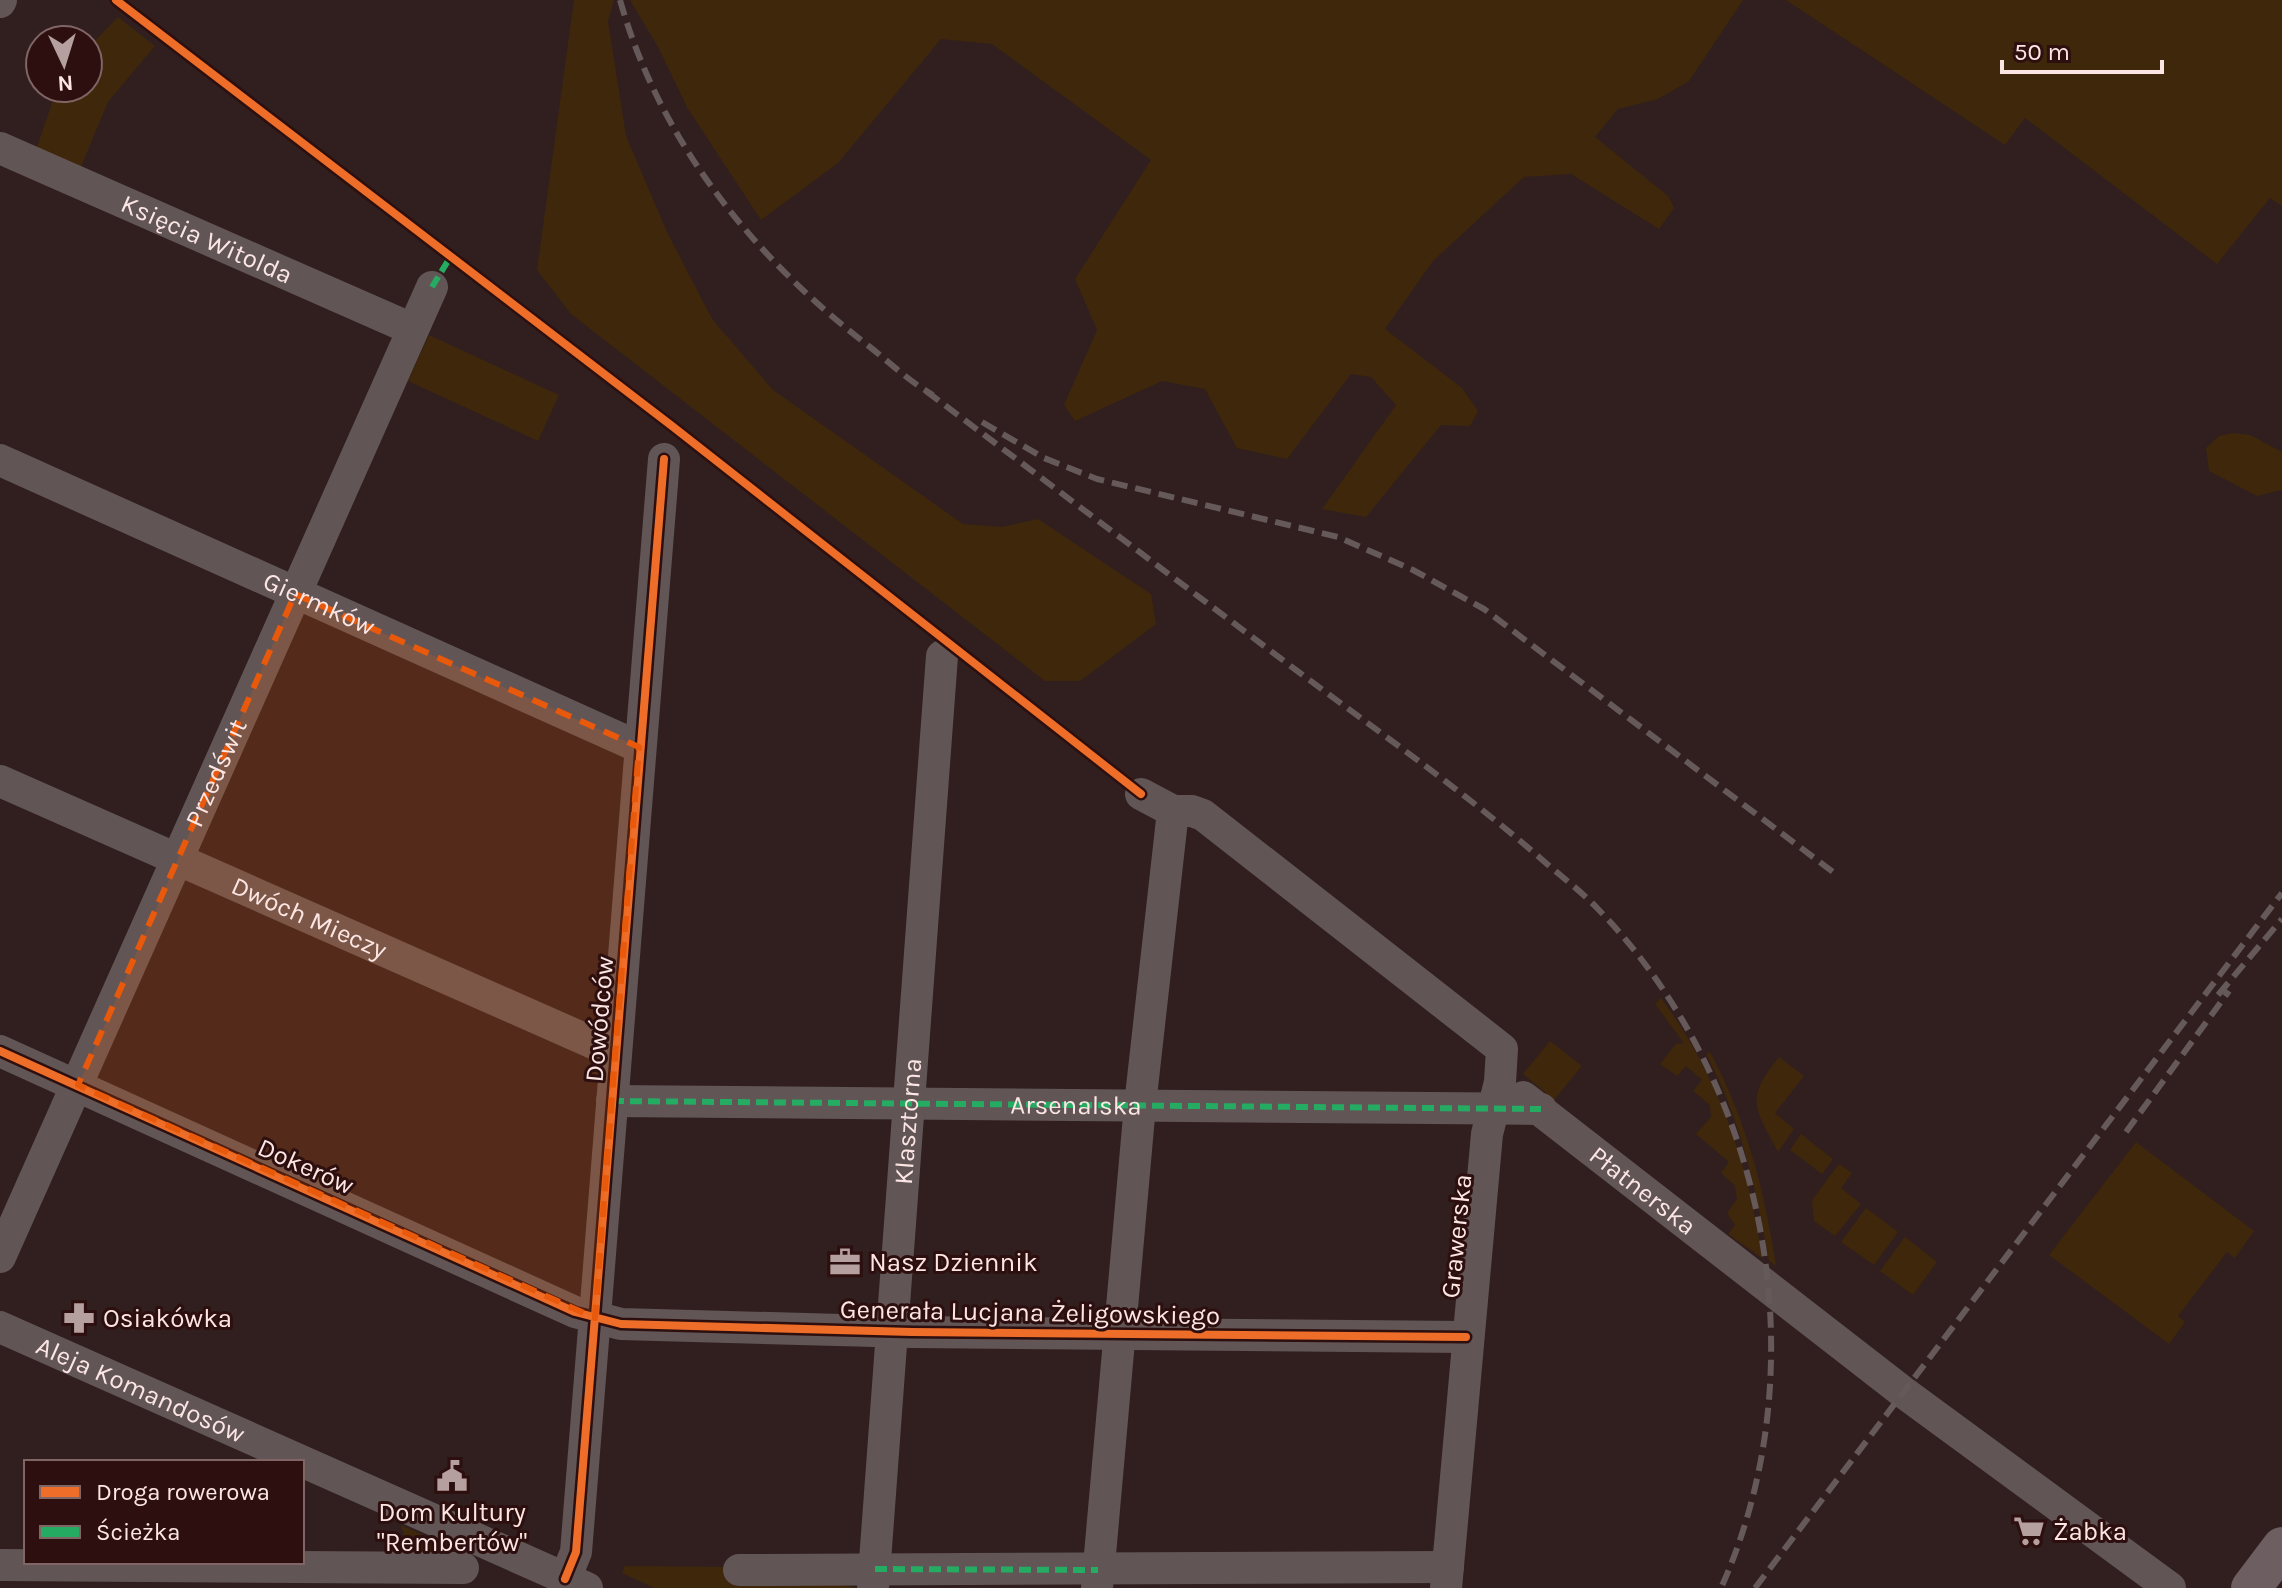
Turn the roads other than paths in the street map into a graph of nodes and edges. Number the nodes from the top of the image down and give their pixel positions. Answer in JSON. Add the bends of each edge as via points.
{"nodes":[{"id":1,"x":0,"y":148,"type":"edge"},
{"id":2,"x":432,"y":287,"type":"dead end"},
{"id":3,"x":412,"y":329,"type":"junction"},
{"id":4,"x":664,"y":459,"type":"dead end"},
{"id":5,"x":0,"y":460,"type":"edge"},
{"id":6,"x":295,"y":594,"type":"junction"},
{"id":7,"x":942,"y":656,"type":"dead end"},
{"id":8,"x":639,"y":747,"type":"junction"},
{"id":9,"x":0,"y":781,"type":"edge"},
{"id":10,"x":1141,"y":794,"type":"dead end"},
{"id":11,"x":1173,"y":811,"type":"junction"},
{"id":12,"x":179,"y":861,"type":"junction"},
{"id":13,"x":0,"y":1051,"type":"edge"},
{"id":14,"x":616,"y":1053,"type":"junction"},
{"id":15,"x":78,"y":1085,"type":"junction"},
{"id":16,"x":1495,"y":1096,"type":"junction"},
{"id":17,"x":612,"y":1101,"type":"junction"},
{"id":18,"x":908,"y":1103,"type":"junction"},
{"id":19,"x":1140,"y":1105,"type":"junction"},
{"id":20,"x":0,"y":1257,"type":"edge"},
{"id":21,"x":595,"y":1318,"type":"junction"},
{"id":22,"x":0,"y":1327,"type":"edge"},
{"id":23,"x":890,"y":1331,"type":"junction"},
{"id":24,"x":1119,"y":1334,"type":"junction"},
{"id":25,"x":1466,"y":1337,"type":"junction"},
{"id":26,"x":292,"y":1460,"type":"edge"},
{"id":27,"x":304,"y":1465,"type":"edge"},
{"id":28,"x":2282,"y":1547,"type":"edge"},
{"id":29,"x":0,"y":1565,"type":"edge"},
{"id":30,"x":463,"y":1568,"type":"dead end"},
{"id":31,"x":739,"y":1570,"type":"dead end"},
{"id":32,"x":283,"y":1572,"type":"edge"},
{"id":33,"x":1447,"y":1578,"type":"edge"},
{"id":34,"x":874,"y":1579,"type":"edge"},
{"id":35,"x":1097,"y":1579,"type":"edge"},
{"id":36,"x":576,"y":1583,"type":"edge"},
{"id":37,"x":2170,"y":1588,"type":"edge"},
{"id":38,"x":2251,"y":1588,"type":"edge"}],
"edges":[{"from":1,"to":3,"type":"street","name":"Księcia Witolda"},
{"from":2,"to":3,"type":"street","name":"Przedświt"},
{"from":3,"to":6,"type":"street","name":"Przedświt"},
{"from":4,"to":8,"type":"street","name":"Dowódców"},
{"from":5,"to":6,"type":"street","name":"Giermków"},
{"from":6,"to":8,"type":"street","name":"Giermków"},
{"from":6,"to":12,"type":"street","name":"Przedświt"},
{"from":7,"to":18,"type":"street","name":"Klasztorna"},
{"from":8,"to":14,"type":"street","name":"Dowódców"},
{"from":9,"to":12,"type":"street","name":"Dwóch Mieczy"},
{"from":10,"to":11,"type":"street"},
{"from":11,"to":16,"type":"street","via":[[1203,815],[1500,1044]]},
{"from":11,"to":19,"type":"street"},
{"from":12,"to":14,"type":"street","name":"Dwóch Mieczy"},
{"from":12,"to":15,"type":"street","name":"Przedświt"},
{"from":13,"to":15,"type":"street","name":"Dokerów"},
{"from":14,"to":17,"type":"street","name":"Dowódców"},
{"from":15,"to":20,"type":"street","name":"Przedświt"},
{"from":15,"to":21,"type":"street","name":"Dokerów"},
{"from":16,"to":19,"type":"street","name":"Arsenalska"},
{"from":16,"to":25,"type":"street","name":"Grawerska"},
{"from":16,"to":37,"type":"street","name":"Płatnerska","via":[[1541,1109],[1903,1392]]},
{"from":17,"to":18,"type":"street","name":"Arsenalska"},
{"from":17,"to":21,"type":"street","name":"Dowódców"},
{"from":18,"to":19,"type":"street","name":"Arsenalska"},
{"from":18,"to":23,"type":"street","name":"Klasztorna"},
{"from":19,"to":24,"type":"street"},
{"from":21,"to":23,"type":"street","name":"Generała Lucjana Żeligowskiego","via":[[621,1324]]},
{"from":21,"to":36,"type":"street","name":"Dowódców"},
{"from":22,"to":26,"type":"street","name":"Aleja Komandosów"},
{"from":23,"to":24,"type":"street","name":"Generała Lucjana Żeligowskiego"},
{"from":23,"to":34,"type":"street","name":"Klasztorna"},
{"from":24,"to":25,"type":"street","name":"Generała Lucjana Żeligowskiego"},
{"from":24,"to":35,"type":"street"},
{"from":25,"to":33,"type":"street","name":"Grawerska"},
{"from":27,"to":36,"type":"street","name":"Aleja Komandosów"},
{"from":28,"to":38,"type":"main road"},
{"from":29,"to":32,"type":"street"},
{"from":30,"to":32,"type":"street"},
{"from":31,"to":34,"type":"street"},
{"from":33,"to":35,"type":"street"},
{"from":34,"to":35,"type":"street"}]}
